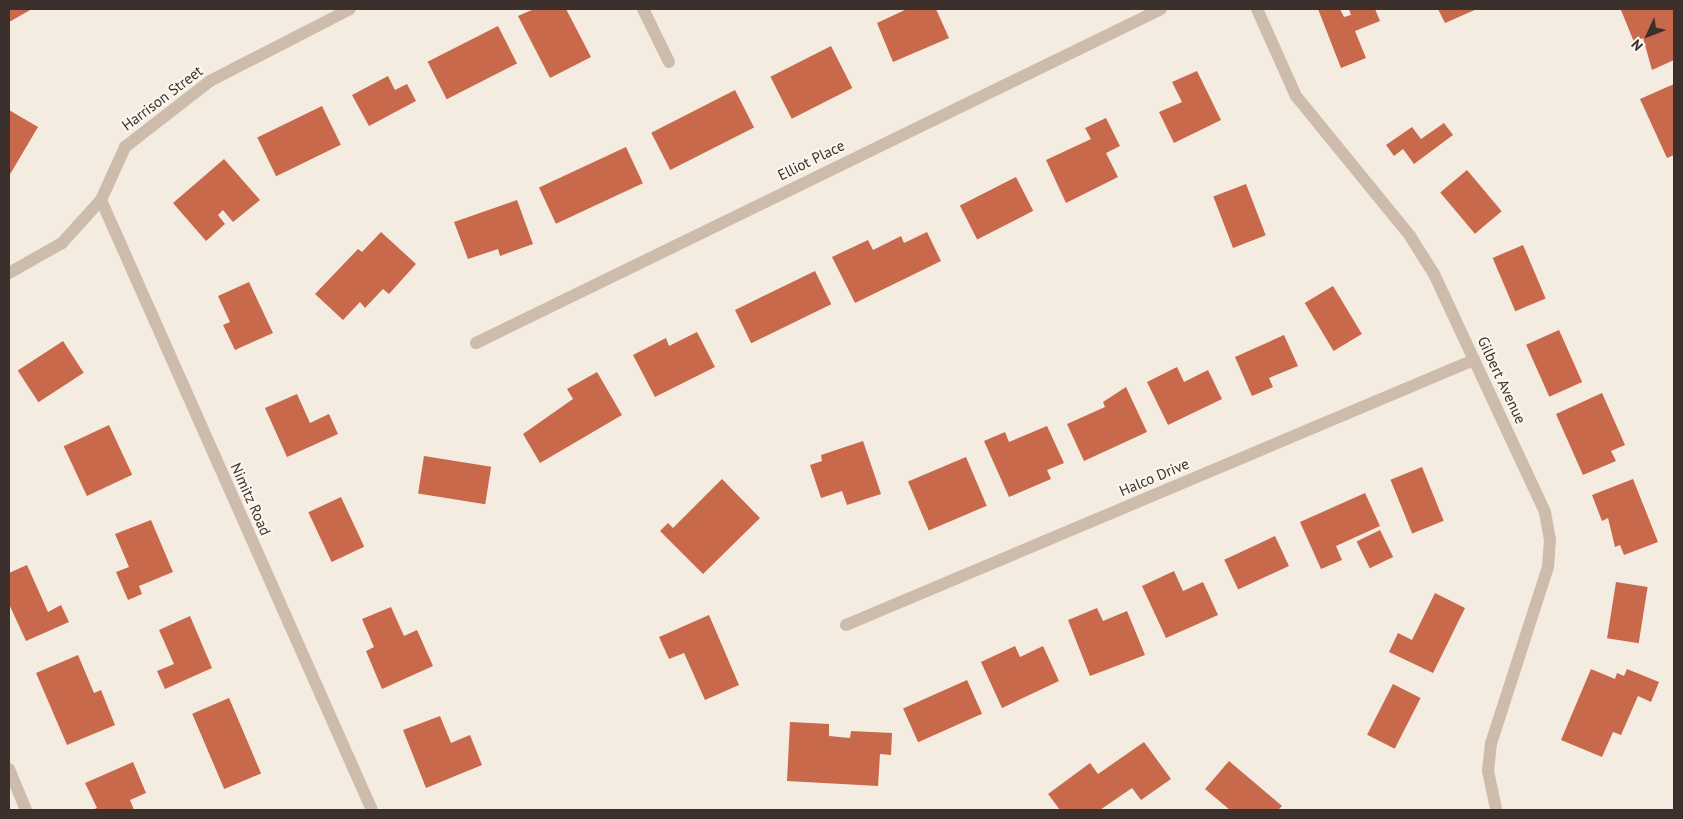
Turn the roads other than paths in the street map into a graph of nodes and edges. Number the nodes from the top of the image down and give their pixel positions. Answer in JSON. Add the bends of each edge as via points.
{"nodes":[{"id":1,"x":350,"y":9,"type":"edge"},
{"id":2,"x":644,"y":9,"type":"edge"},
{"id":3,"x":1161,"y":9,"type":"edge"},
{"id":4,"x":1257,"y":9,"type":"edge"},
{"id":5,"x":669,"y":62,"type":"dead end"},
{"id":6,"x":101,"y":200,"type":"junction"},
{"id":7,"x":9,"y":273,"type":"edge"},
{"id":8,"x":476,"y":343,"type":"dead end"},
{"id":9,"x":1474,"y":360,"type":"junction"},
{"id":10,"x":846,"y":625,"type":"dead end"},
{"id":11,"x":9,"y":769,"type":"edge"},
{"id":12,"x":26,"y":810,"type":"edge"},
{"id":13,"x":372,"y":810,"type":"edge"},
{"id":14,"x":1496,"y":810,"type":"edge"}],
"edges":[{"from":1,"to":6,"type":"street","name":"Harrison Street","via":[[210,81],[124,147]]},
{"from":2,"to":5,"type":"street"},
{"from":3,"to":8,"type":"street","name":"Elliot Place"},
{"from":4,"to":9,"type":"street","name":"Gilbert Avenue","via":[[1296,96],[1410,236],[1434,274]]},
{"from":6,"to":7,"type":"street","name":"Harrison Street","via":[[62,243]]},
{"from":6,"to":13,"type":"street","name":"Nimitz Road"},
{"from":9,"to":10,"type":"street","name":"Halco Drive"},
{"from":9,"to":14,"type":"street","name":"Gilbert Avenue","via":[[1545,512],[1550,539],[1548,567],[1490,743],[1488,771]]},
{"from":11,"to":12,"type":"street"}]}
